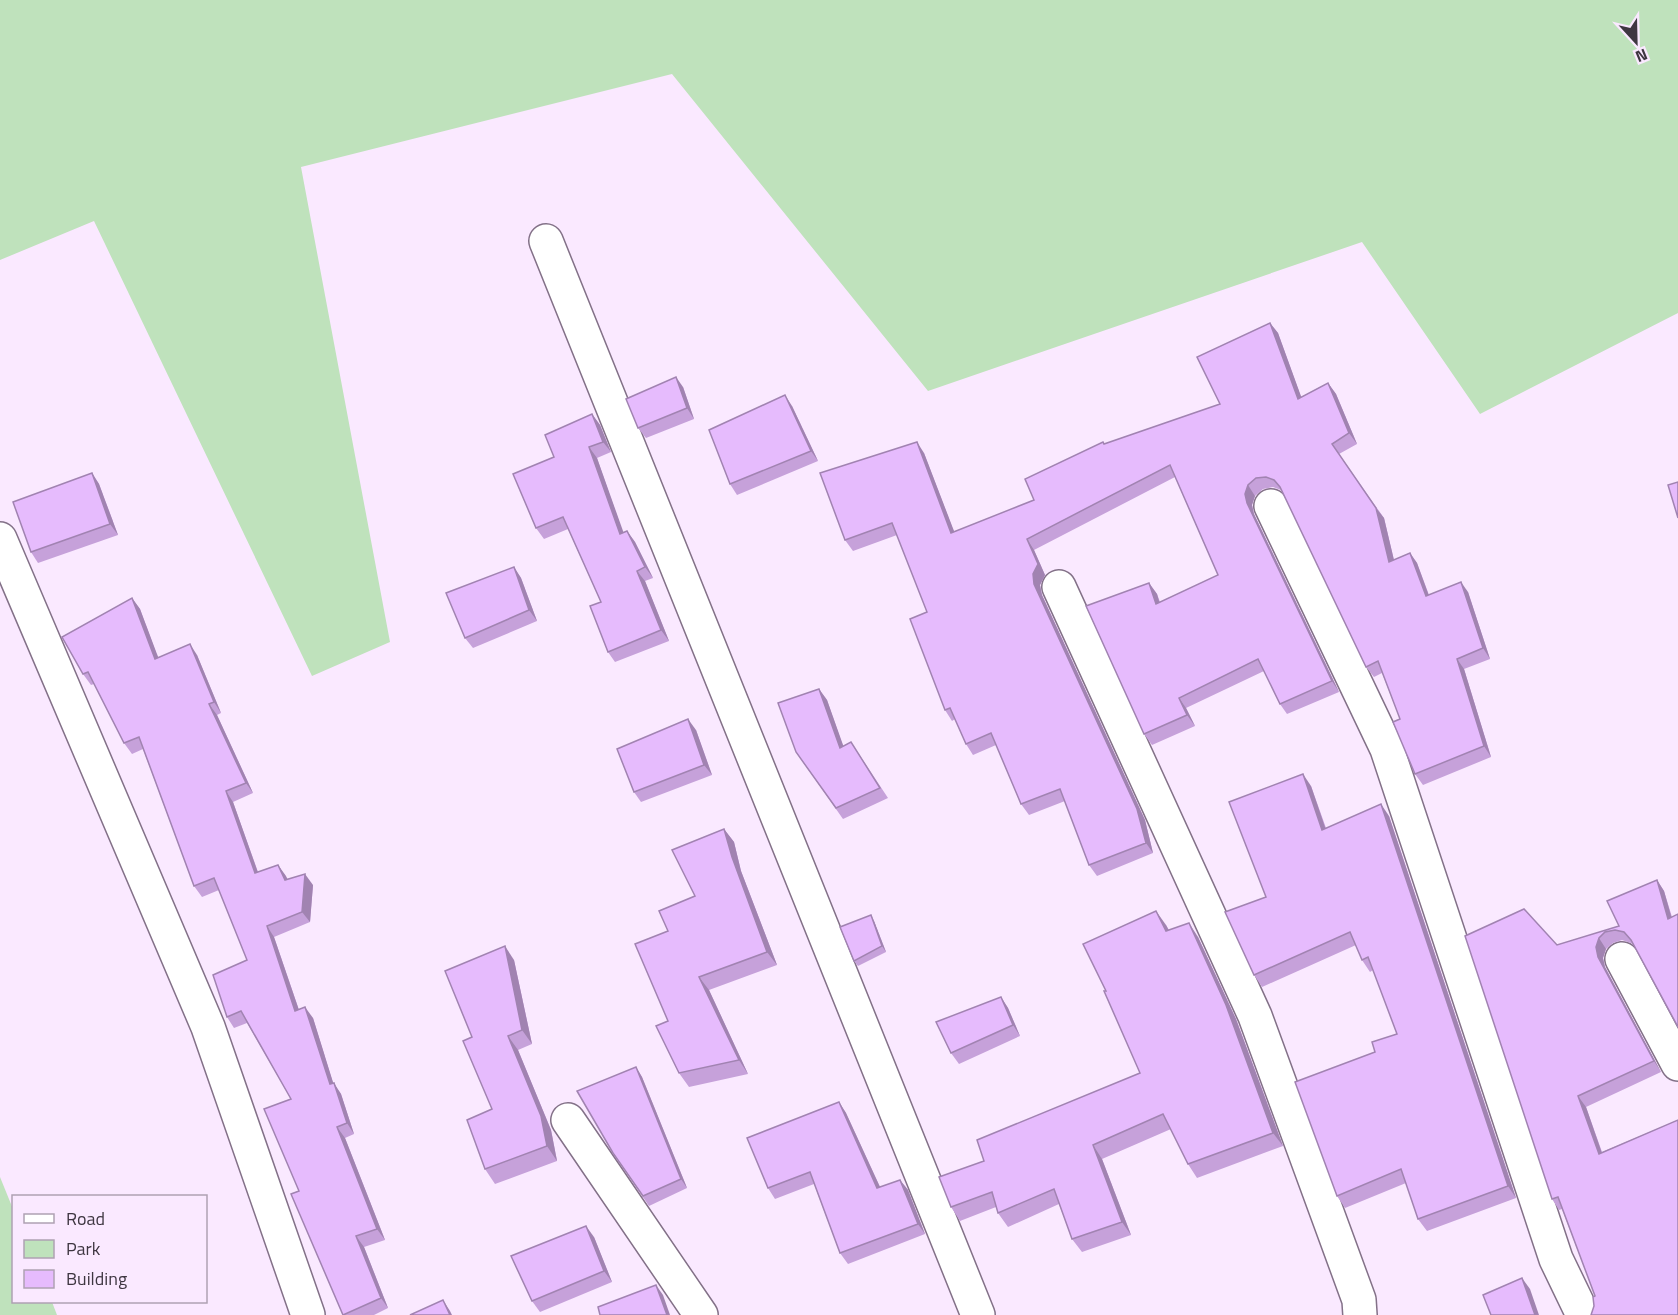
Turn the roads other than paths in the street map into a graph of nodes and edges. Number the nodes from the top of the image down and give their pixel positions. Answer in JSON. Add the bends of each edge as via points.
{"nodes":[{"id":1,"x":546,"y":241,"type":"dead end"},
{"id":2,"x":1271,"y":506,"type":"dead end"},
{"id":3,"x":0,"y":539,"type":"edge"},
{"id":4,"x":1059,"y":587,"type":"dead end"},
{"id":5,"x":1622,"y":959,"type":"dead end"},
{"id":6,"x":1678,"y":1064,"type":"edge"},
{"id":7,"x":568,"y":1120,"type":"dead end"},
{"id":8,"x":308,"y":1315,"type":"edge"},
{"id":9,"x":701,"y":1315,"type":"edge"},
{"id":10,"x":978,"y":1315,"type":"edge"},
{"id":11,"x":1360,"y":1315,"type":"edge"},
{"id":12,"x":1583,"y":1315,"type":"edge"}],
"edges":[{"from":1,"to":10,"type":"street"},
{"from":2,"to":12,"type":"street","via":[[1387,748],[1556,1259]]},
{"from":3,"to":8,"type":"street","via":[[208,1027]]},
{"from":4,"to":11,"type":"street","via":[[1254,1016],[1359,1300]]},
{"from":5,"to":6,"type":"street"},
{"from":7,"to":9,"type":"street"}]}
